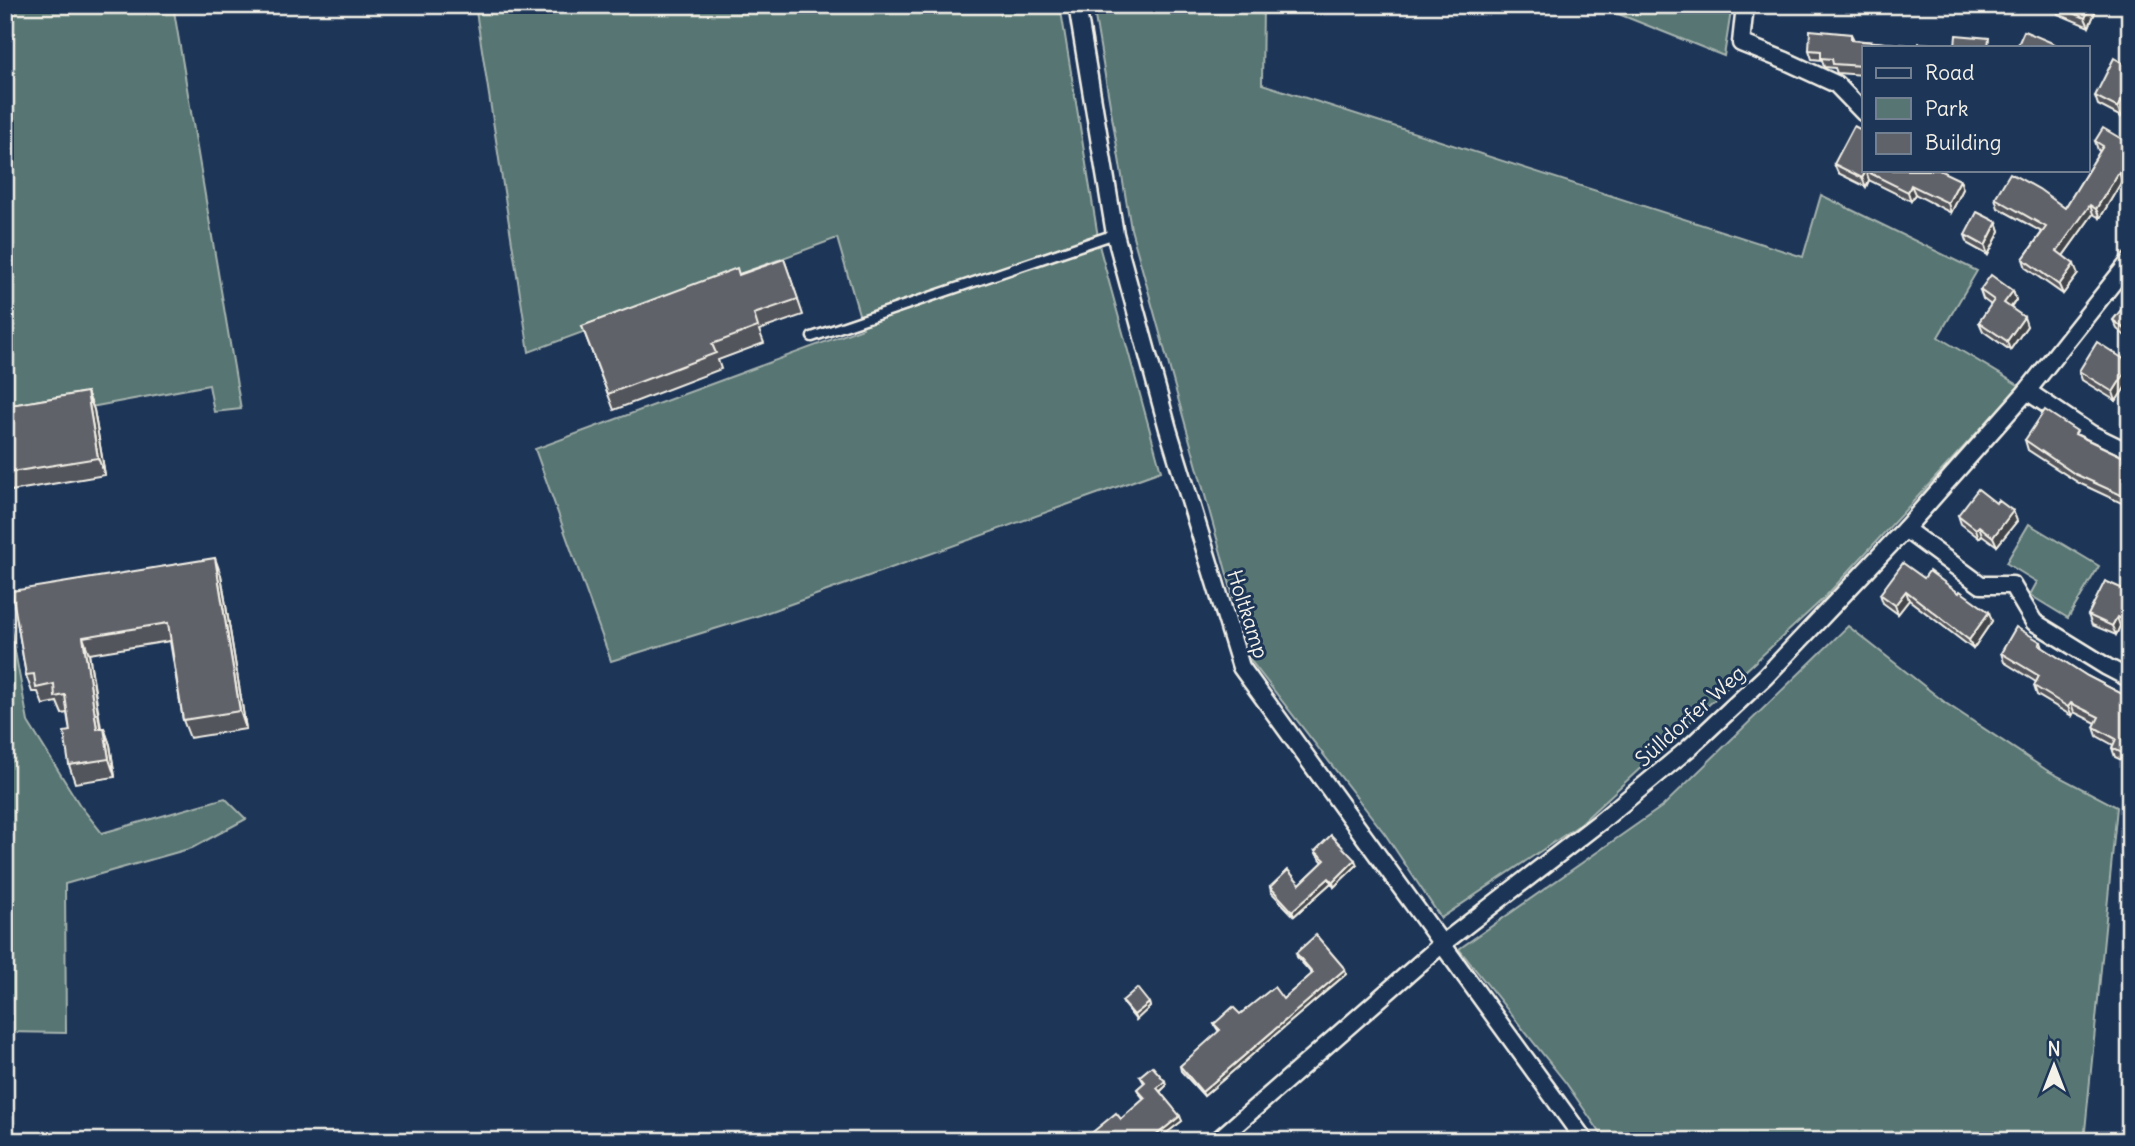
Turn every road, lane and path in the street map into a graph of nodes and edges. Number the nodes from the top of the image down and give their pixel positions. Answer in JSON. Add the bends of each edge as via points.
{"nodes":[{"id":1,"x":1077,"y":5,"type":"edge"},
{"id":2,"x":1745,"y":5,"type":"edge"},
{"id":3,"x":1862,"y":111,"type":"edge"},
{"id":4,"x":1115,"y":234,"type":"junction"},
{"id":5,"x":2130,"y":261,"type":"edge"},
{"id":6,"x":812,"y":337,"type":"dead end"},
{"id":7,"x":2027,"y":391,"type":"junction"},
{"id":8,"x":2130,"y":453,"type":"edge"},
{"id":9,"x":1905,"y":529,"type":"junction"},
{"id":10,"x":2130,"y":679,"type":"edge"},
{"id":11,"x":1442,"y":944,"type":"junction"},
{"id":12,"x":1217,"y":1141,"type":"edge"},
{"id":13,"x":1586,"y":1141,"type":"edge"}],
"edges":[{"from":1,"to":4,"type":"street","name":"Holtkamp"},
{"from":2,"to":3,"type":"street","via":[[1741,43],[1836,84]]},
{"from":4,"to":6,"type":"lane"},
{"from":4,"to":11,"type":"street","name":"Holtkamp","via":[[1168,429],[1241,667]]},
{"from":5,"to":7,"type":"street","name":"Sülldorfer Weg"},
{"from":7,"to":8,"type":"street","via":[[2091,435]]},
{"from":7,"to":9,"type":"street","name":"Sülldorfer Weg"},
{"from":9,"to":10,"type":"street","via":[[1981,585],[2012,585],[2034,622]]},
{"from":9,"to":11,"type":"street","name":"Sülldorfer Weg","via":[[1765,677],[1689,748]]},
{"from":11,"to":12,"type":"street","name":"Sülldorfer Weg"},
{"from":11,"to":13,"type":"street","name":"Holtkamp"}]}
